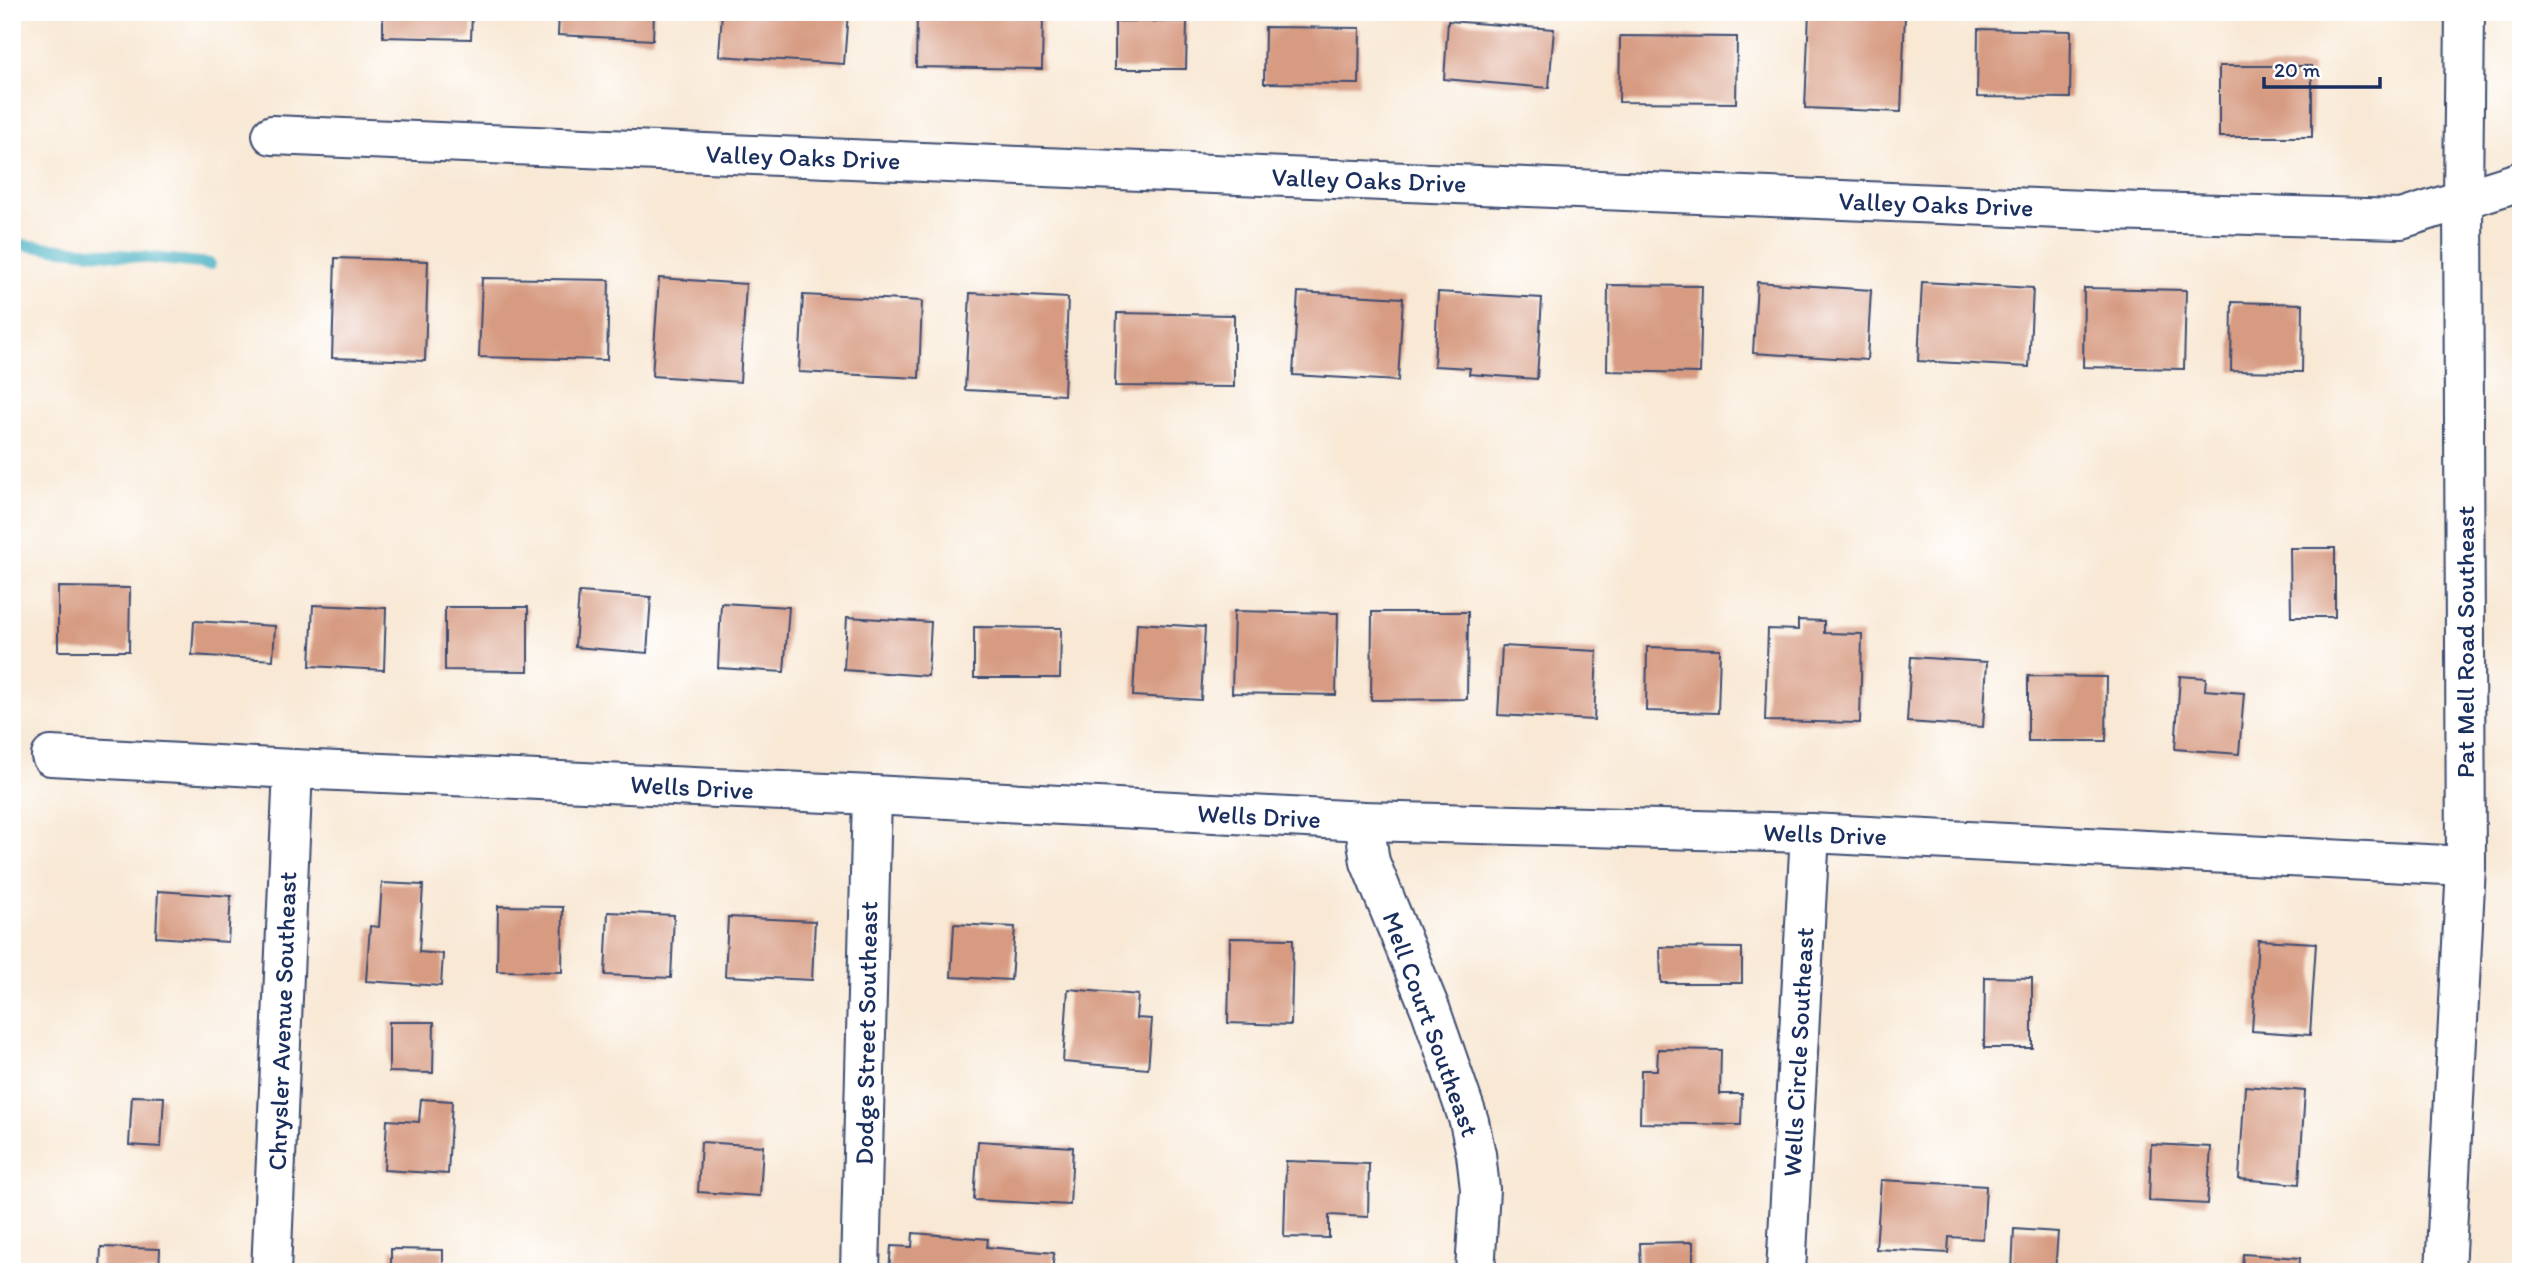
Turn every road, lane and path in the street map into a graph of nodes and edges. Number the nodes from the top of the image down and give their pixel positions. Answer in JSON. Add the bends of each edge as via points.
{"nodes":[{"id":1,"x":2465,"y":12,"type":"edge"},
{"id":2,"x":272,"y":135,"type":"dead end"},
{"id":3,"x":2521,"y":181,"type":"edge"},
{"id":4,"x":2463,"y":198,"type":"junction"},
{"id":5,"x":51,"y":756,"type":"dead end"},
{"id":6,"x":293,"y":769,"type":"junction"},
{"id":7,"x":872,"y":795,"type":"junction"},
{"id":8,"x":1364,"y":821,"type":"junction"},
{"id":9,"x":1810,"y":833,"type":"junction"},
{"id":10,"x":2466,"y":866,"type":"junction"},
{"id":11,"x":271,"y":1272,"type":"edge"},
{"id":12,"x":860,"y":1272,"type":"edge"},
{"id":13,"x":1475,"y":1272,"type":"edge"},
{"id":14,"x":1786,"y":1272,"type":"edge"},
{"id":15,"x":2445,"y":1272,"type":"edge"}],
"edges":[{"from":1,"to":4,"type":"street","name":"Pat Mell Road Southeast"},
{"from":2,"to":4,"type":"street","name":"Valley Oaks Drive","via":[[2109,211],[2400,219]]},
{"from":3,"to":4,"type":"street","name":"Valley Oaks Drive"},
{"from":4,"to":10,"type":"street","name":"Pat Mell Road Southeast"},
{"from":5,"to":6,"type":"street","name":"Wells Drive"},
{"from":6,"to":7,"type":"street","name":"Wells Drive"},
{"from":6,"to":11,"type":"street","name":"Chrysler Avenue Southeast"},
{"from":7,"to":8,"type":"street","name":"Wells Drive"},
{"from":7,"to":12,"type":"street","name":"Dodge Street Southeast"},
{"from":8,"to":9,"type":"street","name":"Wells Drive"},
{"from":8,"to":13,"type":"street","name":"Mell Court Southeast","via":[[1370,862],[1431,1011],[1468,1121],[1480,1189]]},
{"from":9,"to":10,"type":"street","name":"Wells Drive"},
{"from":9,"to":14,"type":"street","name":"Wells Circle Southeast"},
{"from":10,"to":15,"type":"street","name":"Pat Mell Road Southeast"}]}
